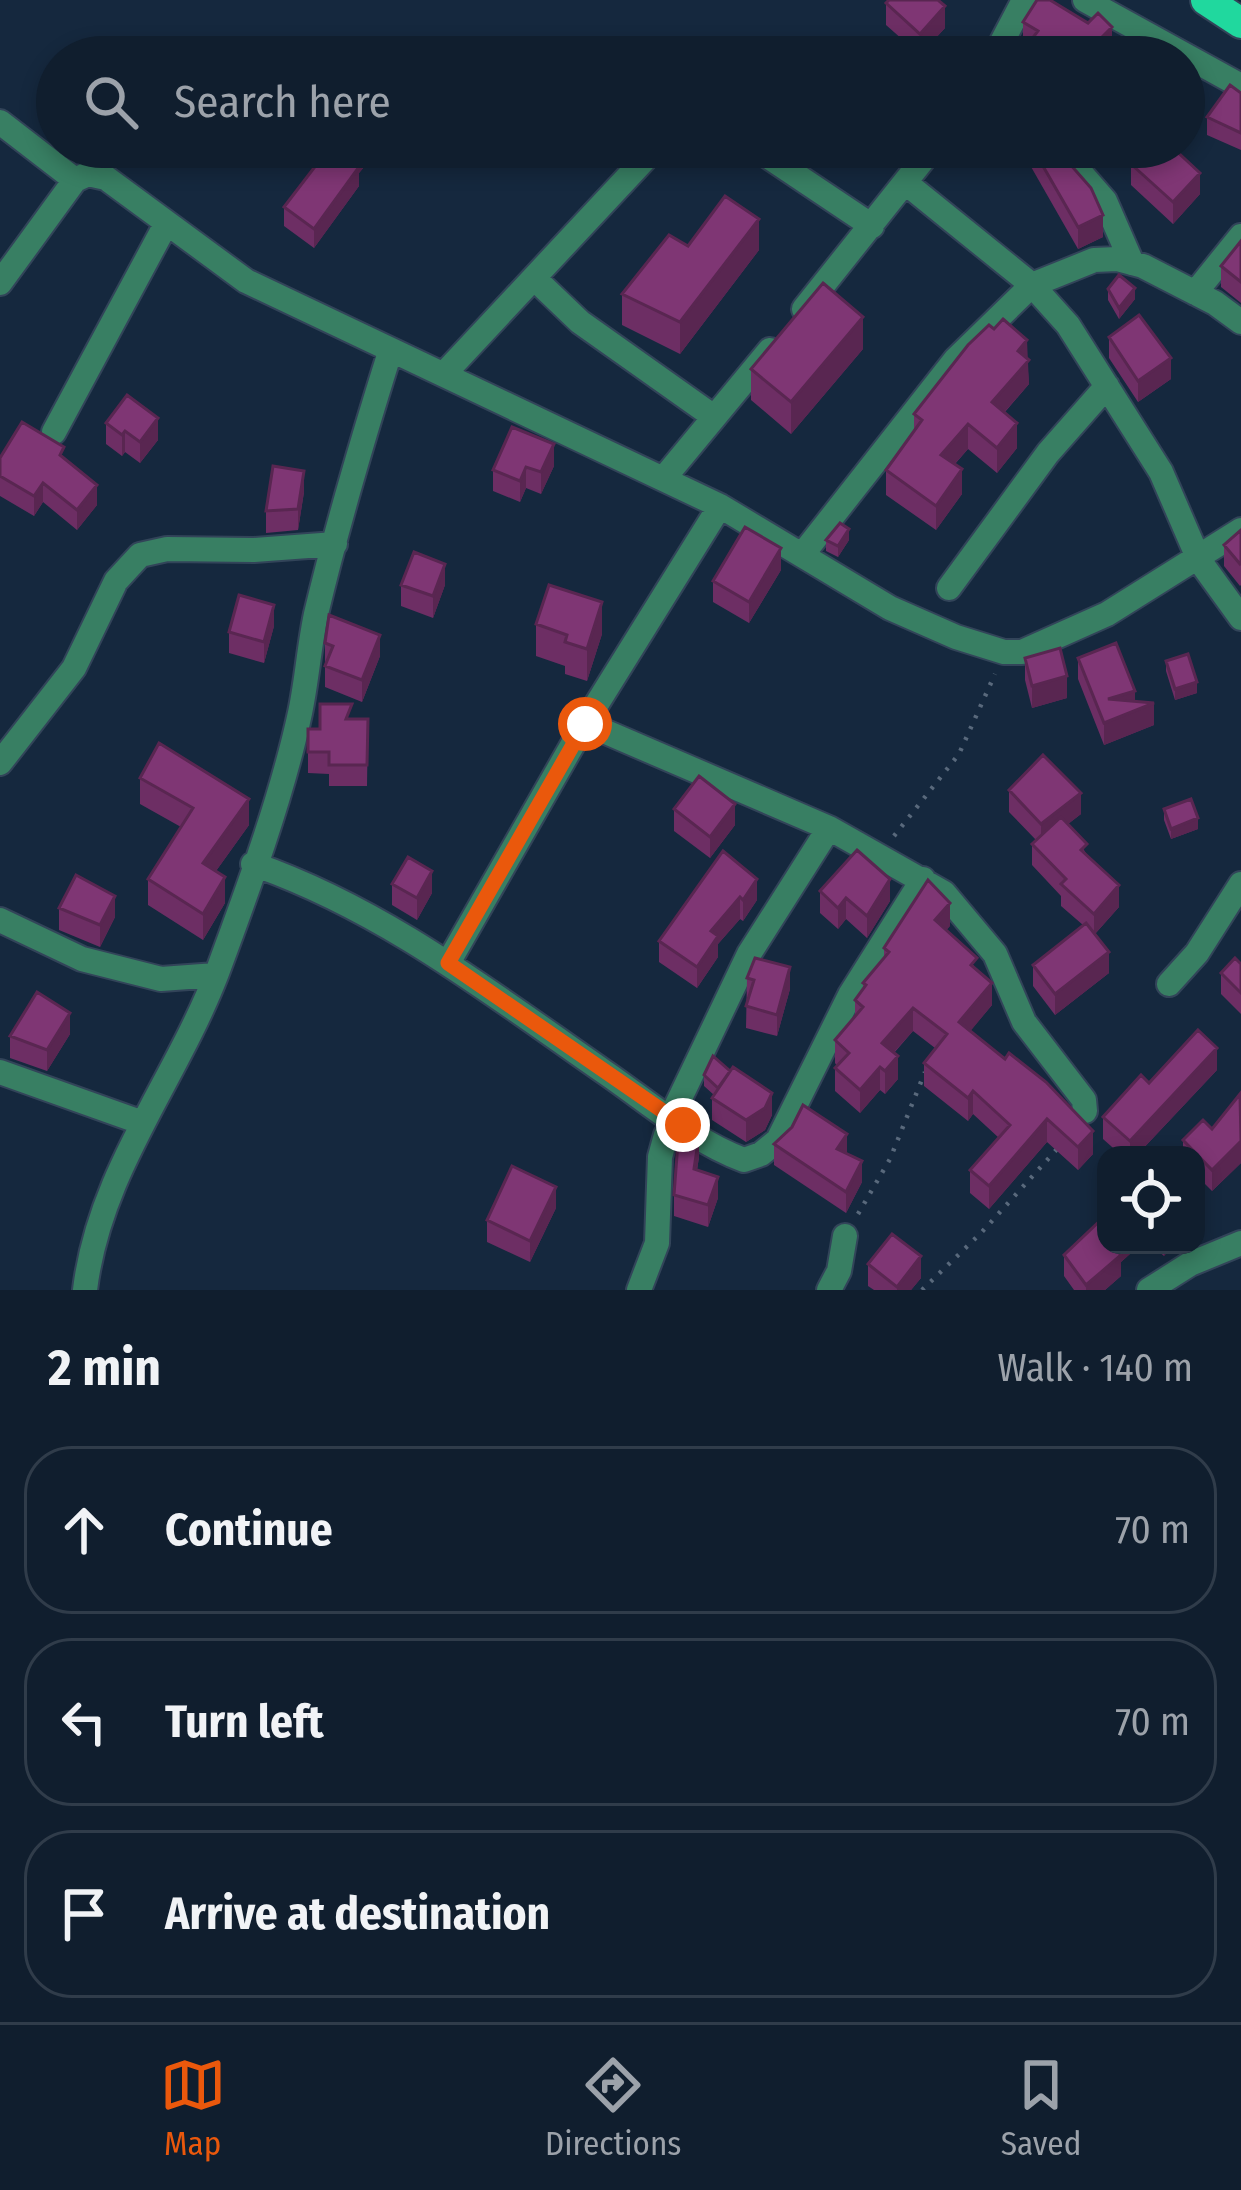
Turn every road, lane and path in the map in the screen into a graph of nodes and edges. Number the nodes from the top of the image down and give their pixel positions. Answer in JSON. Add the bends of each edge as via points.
{"nodes":[{"id":1,"x":1024,"y":0,"type":"edge"},
{"id":2,"x":1085,"y":0,"type":"edge"},
{"id":3,"x":1206,"y":0,"type":"edge"},
{"id":4,"x":1241,"y":23,"type":"edge"},
{"id":5,"x":1005,"y":36,"type":"edge"},
{"id":6,"x":1150,"y":36,"type":"edge"},
{"id":7,"x":1205,"y":66,"type":"edge"},
{"id":8,"x":1241,"y":86,"type":"edge"},
{"id":9,"x":0,"y":122,"type":"edge"},
{"id":10,"x":36,"y":150,"type":"edge"},
{"id":11,"x":58,"y":168,"type":"edge"},
{"id":12,"x":636,"y":168,"type":"edge"},
{"id":13,"x":785,"y":168,"type":"edge"},
{"id":14,"x":918,"y":168,"type":"edge"},
{"id":15,"x":1076,"y":168,"type":"edge"},
{"id":16,"x":75,"y":181,"type":"junction"},
{"id":17,"x":907,"y":184,"type":"junction"},
{"id":18,"x":166,"y":224,"type":"junction"},
{"id":19,"x":872,"y":226,"type":"junction"},
{"id":20,"x":1241,"y":236,"type":"edge"},
{"id":21,"x":1132,"y":263,"type":"junction"},
{"id":22,"x":534,"y":278,"type":"junction"},
{"id":23,"x":0,"y":283,"type":"edge"},
{"id":24,"x":1032,"y":285,"type":"junction"},
{"id":25,"x":1195,"y":293,"type":"junction"},
{"id":26,"x":1241,"y":322,"type":"edge"},
{"id":27,"x":390,"y":352,"type":"junction"},
{"id":28,"x":444,"y":374,"type":"junction"},
{"id":29,"x":1107,"y":386,"type":"junction"},
{"id":30,"x":714,"y":417,"type":"junction"},
{"id":31,"x":54,"y":432,"type":"dead end"},
{"id":32,"x":664,"y":478,"type":"junction"},
{"id":33,"x":720,"y":506,"type":"junction"},
{"id":34,"x":1241,"y":530,"type":"edge"},
{"id":35,"x":335,"y":544,"type":"junction"},
{"id":36,"x":802,"y":555,"type":"junction"},
{"id":37,"x":1199,"y":560,"type":"junction"},
{"id":38,"x":949,"y":588,"type":"dead end"},
{"id":39,"x":1241,"y":618,"type":"edge"},
{"id":40,"x":1004,"y":652,"type":"junction"},
{"id":41,"x":585,"y":724,"type":"junction"},
{"id":42,"x":0,"y":763,"type":"edge"},
{"id":43,"x":829,"y":828,"type":"junction"},
{"id":44,"x":880,"y":854,"type":"junction"},
{"id":45,"x":253,"y":864,"type":"junction"},
{"id":46,"x":923,"y":879,"type":"junction"},
{"id":47,"x":1241,"y":884,"type":"edge"},
{"id":48,"x":0,"y":920,"type":"edge"},
{"id":49,"x":448,"y":963,"type":"junction"},
{"id":50,"x":216,"y":975,"type":"junction"},
{"id":51,"x":1169,"y":984,"type":"dead end"},
{"id":52,"x":934,"y":1055,"type":"edge"},
{"id":53,"x":0,"y":1072,"type":"edge"},
{"id":54,"x":1085,"y":1111,"type":"joint"},
{"id":55,"x":677,"y":1121,"type":"junction"},
{"id":56,"x":143,"y":1123,"type":"junction"},
{"id":57,"x":845,"y":1236,"type":"joint"},
{"id":58,"x":1241,"y":1243,"type":"edge"},
{"id":59,"x":85,"y":1290,"type":"edge"},
{"id":60,"x":639,"y":1290,"type":"edge"},
{"id":61,"x":829,"y":1290,"type":"edge"},
{"id":62,"x":922,"y":1290,"type":"edge"},
{"id":63,"x":1149,"y":1290,"type":"edge"}],
"edges":[{"from":1,"to":5,"type":"street"},
{"from":2,"to":6,"type":"street"},
{"from":3,"to":4,"type":"main road"},
{"from":7,"to":8,"type":"street"},
{"from":9,"to":10,"type":"street"},
{"from":11,"to":16,"type":"street"},
{"from":12,"to":22,"type":"street"},
{"from":13,"to":19,"type":"street"},
{"from":14,"to":17,"type":"street"},
{"from":15,"to":21,"type":"street","via":[[1105,201]]},
{"from":16,"to":18,"type":"street","via":[[106,178]]},
{"from":16,"to":23,"type":"street"},
{"from":17,"to":19,"type":"street"},
{"from":17,"to":24,"type":"street"},
{"from":18,"to":27,"type":"street","via":[[246,281]]},
{"from":18,"to":31,"type":"street"},
{"from":19,"to":30,"type":"street"},
{"from":20,"to":25,"type":"street"},
{"from":21,"to":24,"type":"street","via":[[1094,260]]},
{"from":21,"to":25,"type":"street"},
{"from":22,"to":28,"type":"street"},
{"from":22,"to":30,"type":"street","via":[[580,322]]},
{"from":24,"to":29,"type":"street"},
{"from":24,"to":36,"type":"street","via":[[956,359]]},
{"from":25,"to":26,"type":"street"},
{"from":27,"to":28,"type":"street"},
{"from":27,"to":35,"type":"street"},
{"from":28,"to":32,"type":"street"},
{"from":29,"to":37,"type":"street","via":[[1161,472]]},
{"from":29,"to":38,"type":"street"},
{"from":30,"to":32,"type":"street"},
{"from":32,"to":33,"type":"street"},
{"from":33,"to":36,"type":"street"},
{"from":33,"to":41,"type":"street"},
{"from":34,"to":37,"type":"street"},
{"from":35,"to":42,"type":"street","via":[[140,555],[116,580],[74,668]]},
{"from":35,"to":45,"type":"street","via":[[300,713]]},
{"from":36,"to":40,"type":"street","via":[[890,608]]},
{"from":37,"to":39,"type":"street"},
{"from":37,"to":40,"type":"street","via":[[1067,633]]},
{"from":40,"to":44,"type":"path","via":[[959,754]]},
{"from":41,"to":43,"type":"street"},
{"from":41,"to":49,"type":"street"},
{"from":43,"to":44,"type":"street"},
{"from":43,"to":55,"type":"street","via":[[749,954]]},
{"from":44,"to":46,"type":"street"},
{"from":45,"to":49,"type":"street","via":[[304,881]]},
{"from":45,"to":50,"type":"street"},
{"from":46,"to":54,"type":"street","via":[[995,954],[1024,1022]]},
{"from":46,"to":55,"type":"street","via":[[850,995],[778,1140],[744,1160]]},
{"from":47,"to":51,"type":"street"},
{"from":48,"to":50,"type":"street","via":[[82,958],[161,980]]},
{"from":49,"to":55,"type":"street"},
{"from":50,"to":56,"type":"street"},
{"from":52,"to":57,"type":"path","via":[[890,1159]]},
{"from":53,"to":56,"type":"street"},
{"from":54,"to":62,"type":"path"},
{"from":55,"to":60,"type":"street","via":[[660,1157],[657,1243]]},
{"from":56,"to":59,"type":"street","via":[[101,1211]]},
{"from":57,"to":61,"type":"street"},
{"from":58,"to":63,"type":"street"}]}
